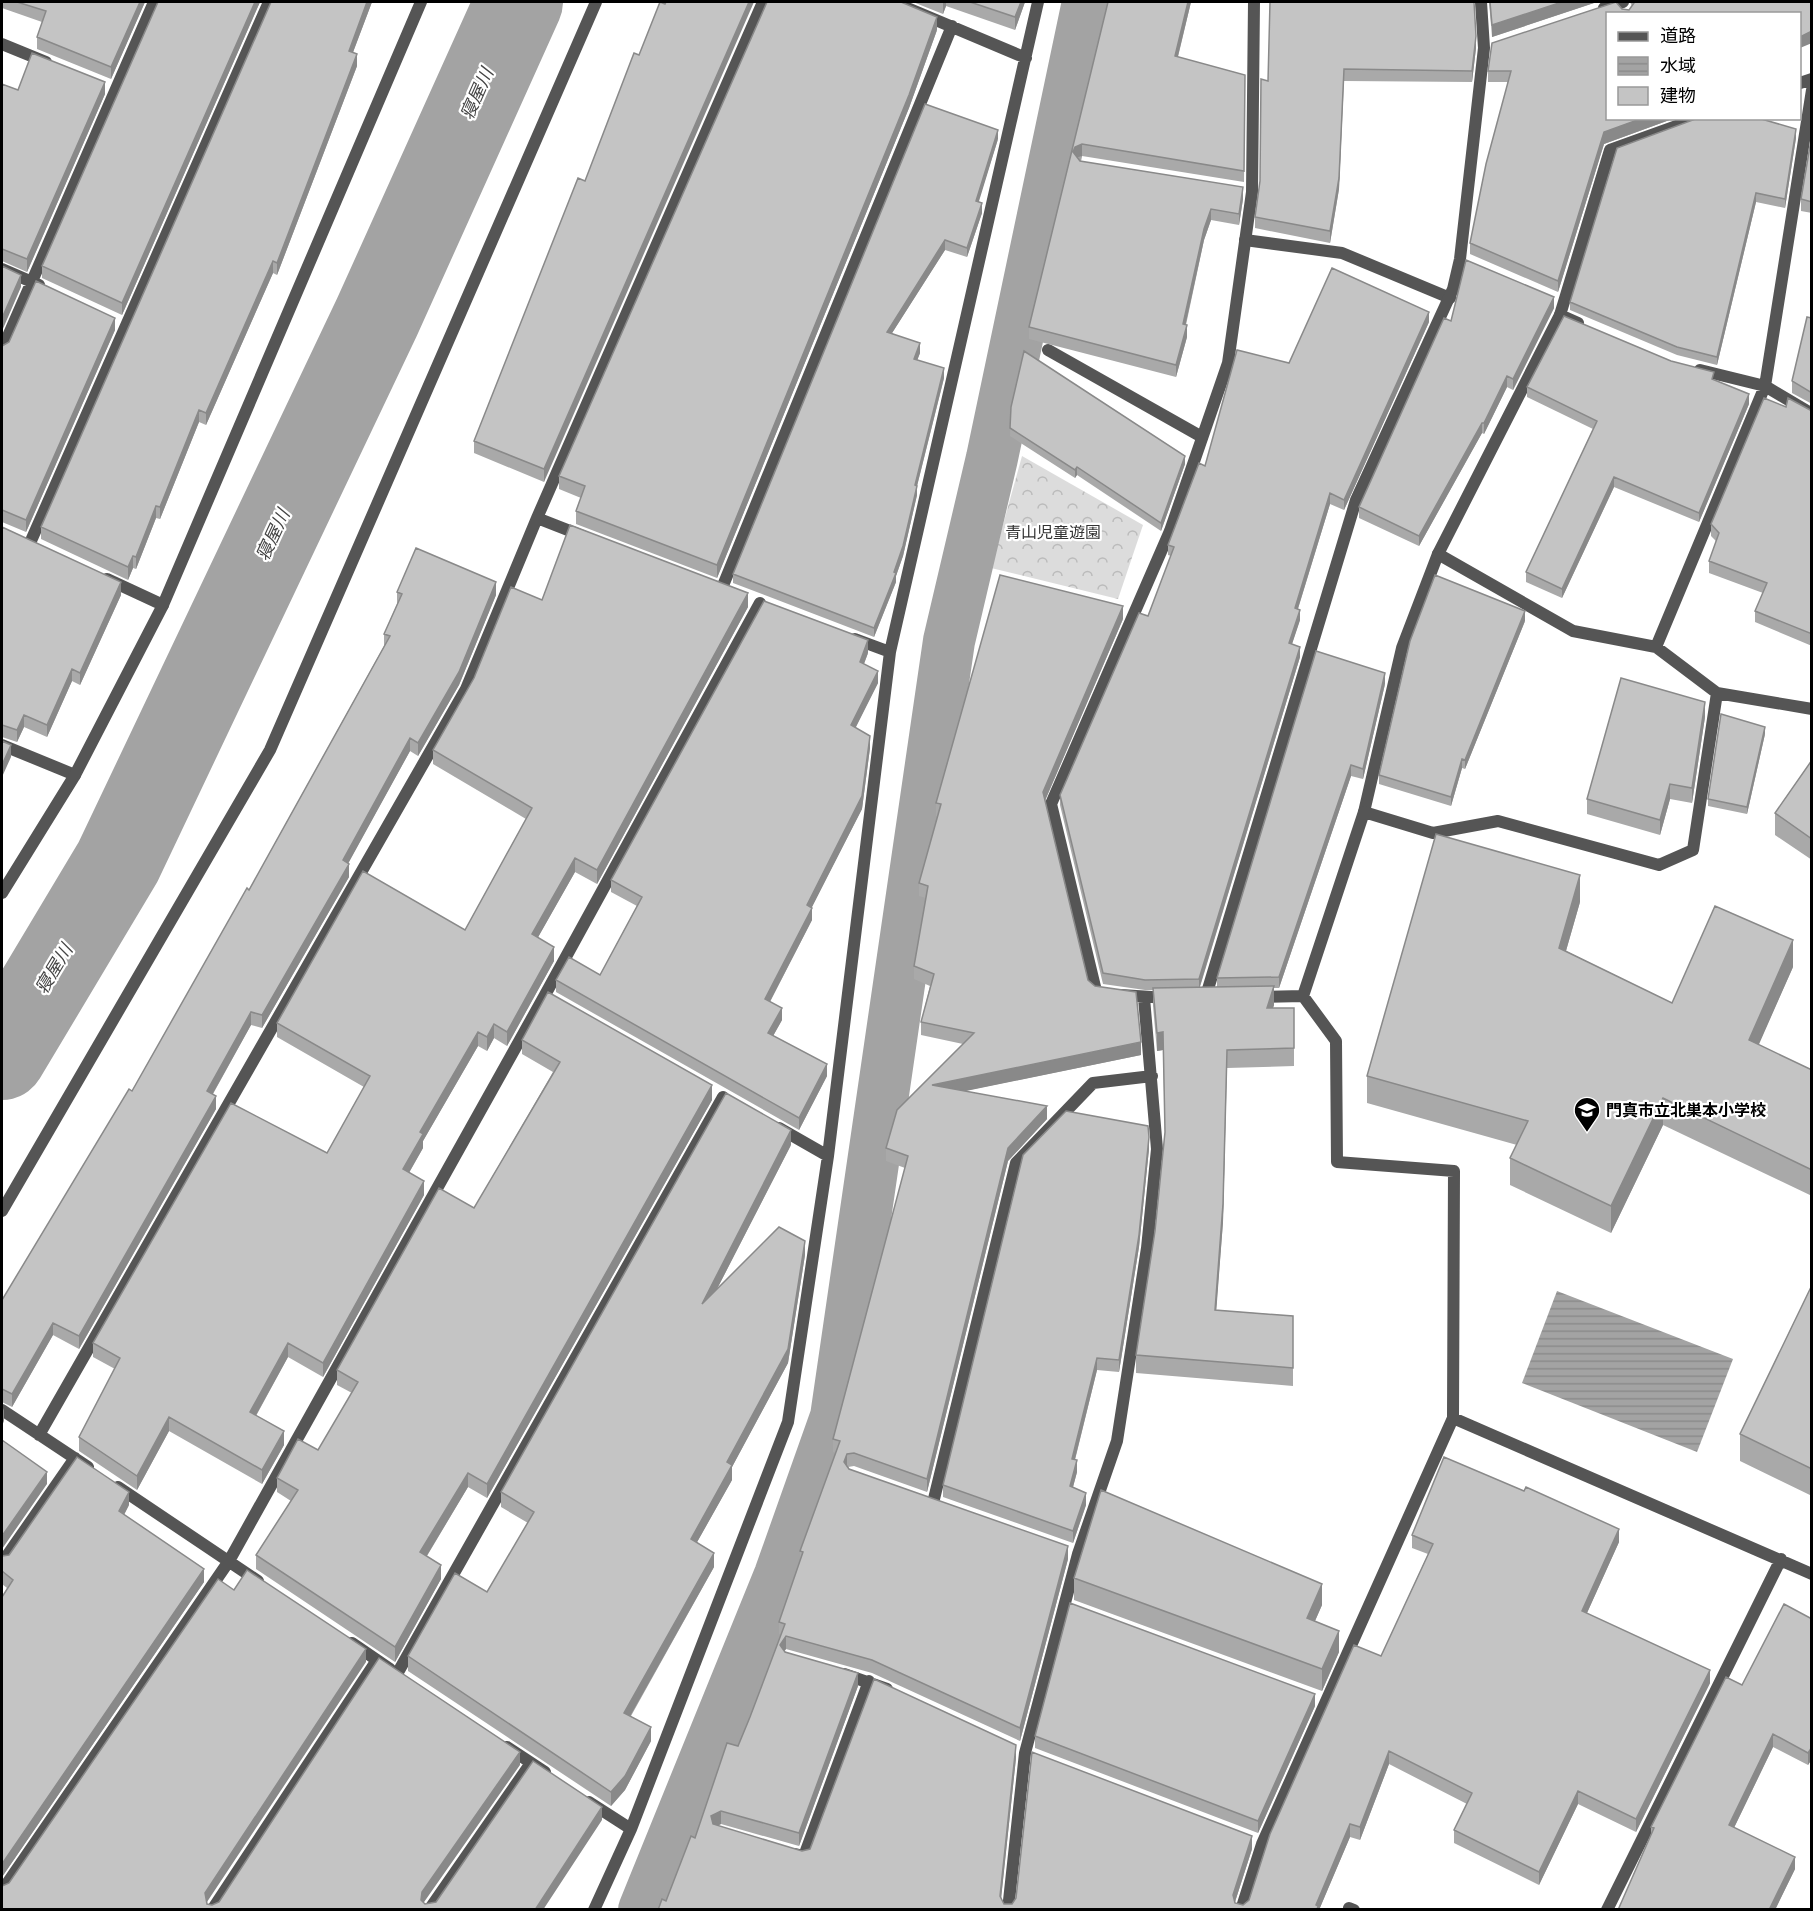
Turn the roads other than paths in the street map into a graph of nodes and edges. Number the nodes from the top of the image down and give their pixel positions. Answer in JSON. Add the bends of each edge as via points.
{"nodes":[{"id":1,"x":154,"y":2,"type":"edge"},
{"id":2,"x":270,"y":2,"type":"edge"},
{"id":3,"x":421,"y":2,"type":"edge"},
{"id":4,"x":596,"y":2,"type":"edge"},
{"id":5,"x":763,"y":2,"type":"edge"},
{"id":6,"x":893,"y":2,"type":"edge"},
{"id":7,"x":1038,"y":2,"type":"edge"},
{"id":8,"x":1254,"y":2,"type":"edge"},
{"id":9,"x":1481,"y":2,"type":"edge"},
{"id":10,"x":1622,"y":2,"type":"edge"},
{"id":11,"x":1589,"y":13,"type":"edge"},
{"id":12,"x":952,"y":26,"type":"junction"},
{"id":13,"x":2,"y":44,"type":"edge"},
{"id":14,"x":1026,"y":58,"type":"junction"},
{"id":15,"x":63,"y":69,"type":"edge"},
{"id":16,"x":1812,"y":90,"type":"edge"},
{"id":17,"x":1676,"y":122,"type":"edge"},
{"id":18,"x":1245,"y":240,"type":"junction"},
{"id":19,"x":2,"y":269,"type":"edge"},
{"id":20,"x":33,"y":282,"type":"junction"},
{"id":21,"x":53,"y":292,"type":"edge"},
{"id":22,"x":1449,"y":298,"type":"junction"},
{"id":23,"x":1559,"y":305,"type":"junction"},
{"id":24,"x":1591,"y":328,"type":"edge"},
{"id":25,"x":2,"y":350,"type":"edge"},
{"id":26,"x":1048,"y":350,"type":"edge"},
{"id":27,"x":1685,"y":366,"type":"edge"},
{"id":28,"x":1765,"y":386,"type":"junction"},
{"id":29,"x":1812,"y":414,"type":"edge"},
{"id":30,"x":1203,"y":437,"type":"junction"},
{"id":31,"x":537,"y":518,"type":"junction"},
{"id":32,"x":592,"y":539,"type":"edge"},
{"id":33,"x":30,"y":544,"type":"edge"},
{"id":34,"x":1438,"y":554,"type":"junction"},
{"id":35,"x":91,"y":572,"type":"edge"},
{"id":36,"x":722,"y":588,"type":"edge"},
{"id":37,"x":760,"y":603,"type":"edge"},
{"id":38,"x":163,"y":604,"type":"junction"},
{"id":39,"x":847,"y":636,"type":"edge"},
{"id":40,"x":1656,"y":647,"type":"junction"},
{"id":41,"x":890,"y":652,"type":"junction"},
{"id":42,"x":1717,"y":693,"type":"junction"},
{"id":43,"x":1812,"y":709,"type":"edge"},
{"id":44,"x":2,"y":745,"type":"edge"},
{"id":45,"x":75,"y":775,"type":"junction"},
{"id":46,"x":1364,"y":812,"type":"junction"},
{"id":47,"x":2,"y":893,"type":"edge"},
{"id":48,"x":1303,"y":996,"type":"junction"},
{"id":49,"x":1249,"y":997,"type":"edge"},
{"id":50,"x":1144,"y":998,"type":"junction"},
{"id":51,"x":1152,"y":1076,"type":"junction"},
{"id":52,"x":723,"y":1097,"type":"edge"},
{"id":53,"x":771,"y":1124,"type":"edge"},
{"id":54,"x":828,"y":1156,"type":"junction"},
{"id":55,"x":2,"y":1211,"type":"edge"},
{"id":56,"x":2,"y":1410,"type":"edge"},
{"id":57,"x":1453,"y":1418,"type":"junction"},
{"id":58,"x":39,"y":1435,"type":"junction"},
{"id":59,"x":75,"y":1458,"type":"junction"},
{"id":60,"x":933,"y":1503,"type":"edge"},
{"id":61,"x":1781,"y":1559,"type":"junction"},
{"id":62,"x":229,"y":1561,"type":"junction"},
{"id":63,"x":2,"y":1563,"type":"edge"},
{"id":64,"x":1812,"y":1575,"type":"edge"},
{"id":65,"x":268,"y":1588,"type":"edge"},
{"id":66,"x":338,"y":1634,"type":"edge"},
{"id":67,"x":377,"y":1660,"type":"junction"},
{"id":68,"x":829,"y":1669,"type":"edge"},
{"id":69,"x":869,"y":1681,"type":"junction"},
{"id":70,"x":901,"y":1696,"type":"edge"},
{"id":71,"x":492,"y":1737,"type":"edge"},
{"id":72,"x":531,"y":1763,"type":"junction"},
{"id":73,"x":561,"y":1783,"type":"edge"},
{"id":74,"x":581,"y":1796,"type":"edge"},
{"id":75,"x":631,"y":1829,"type":"junction"},
{"id":76,"x":783,"y":1850,"type":"edge"},
{"id":77,"x":2,"y":1892,"type":"edge"},
{"id":78,"x":212,"y":1910,"type":"edge"},
{"id":79,"x":429,"y":1910,"type":"edge"},
{"id":80,"x":594,"y":1910,"type":"edge"},
{"id":81,"x":1008,"y":1910,"type":"edge"},
{"id":82,"x":1241,"y":1910,"type":"edge"},
{"id":83,"x":1607,"y":1910,"type":"edge"}],
"edges":[{"from":1,"to":20,"type":"street","via":[[109,87]]},
{"from":2,"to":33,"type":"street","via":[[121,323]]},
{"from":3,"to":38,"type":"street"},
{"from":4,"to":55,"type":"street","via":[[270,750]]},
{"from":5,"to":31,"type":"street"},
{"from":6,"to":12,"type":"street"},
{"from":7,"to":14,"type":"street"},
{"from":8,"to":18,"type":"street"},
{"from":9,"to":22,"type":"street","via":[[1489,47],[1465,261]]},
{"from":10,"to":11,"type":"street"},
{"from":12,"to":14,"type":"street"},
{"from":12,"to":36,"type":"street"},
{"from":13,"to":15,"type":"street"},
{"from":14,"to":41,"type":"street"},
{"from":16,"to":28,"type":"street"},
{"from":17,"to":23,"type":"street","via":[[1610,150]]},
{"from":18,"to":22,"type":"street","via":[[1342,253]]},
{"from":18,"to":30,"type":"street","via":[[1228,363]]},
{"from":19,"to":20,"type":"street"},
{"from":20,"to":21,"type":"street"},
{"from":20,"to":25,"type":"street"},
{"from":22,"to":50,"type":"street","via":[[1356,500],[1200,998]]},
{"from":23,"to":24,"type":"street"},
{"from":23,"to":34,"type":"street"},
{"from":26,"to":30,"type":"street"},
{"from":27,"to":28,"type":"street"},
{"from":28,"to":29,"type":"street"},
{"from":28,"to":40,"type":"street"},
{"from":30,"to":50,"type":"street","via":[[1170,531],[1051,804],[1096,991]]},
{"from":31,"to":32,"type":"street"},
{"from":31,"to":58,"type":"street","via":[[466,689]]},
{"from":34,"to":40,"type":"street","via":[[1573,631]]},
{"from":34,"to":46,"type":"street","via":[[1402,648]]},
{"from":35,"to":38,"type":"street"},
{"from":37,"to":62,"type":"street","via":[[550,998]]},
{"from":38,"to":45,"type":"street"},
{"from":39,"to":41,"type":"street"},
{"from":40,"to":42,"type":"street"},
{"from":41,"to":54,"type":"street"},
{"from":42,"to":43,"type":"street"},
{"from":42,"to":46,"type":"street","via":[[1693,850],[1659,865],[1498,821],[1433,833]]},
{"from":44,"to":45,"type":"street"},
{"from":45,"to":47,"type":"street"},
{"from":46,"to":48,"type":"street"},
{"from":48,"to":49,"type":"street"},
{"from":48,"to":57,"type":"street","via":[[1336,1041],[1337,1161],[1454,1171]]},
{"from":50,"to":51,"type":"street"},
{"from":51,"to":60,"type":"street","via":[[1093,1083],[1016,1163]]},
{"from":51,"to":81,"type":"street","via":[[1157,1149],[1144,1271],[1117,1441],[1073,1552],[1070,1607],[1026,1753]]},
{"from":52,"to":67,"type":"street","via":[[402,1677]]},
{"from":53,"to":54,"type":"street"},
{"from":54,"to":75,"type":"street","via":[[788,1422]]},
{"from":56,"to":58,"type":"street"},
{"from":57,"to":61,"type":"street"},
{"from":57,"to":82,"type":"street","via":[[1257,1842]]},
{"from":58,"to":59,"type":"street"},
{"from":59,"to":62,"type":"street"},
{"from":59,"to":63,"type":"street"},
{"from":61,"to":64,"type":"street"},
{"from":61,"to":83,"type":"street"},
{"from":62,"to":65,"type":"street"},
{"from":62,"to":77,"type":"street"},
{"from":66,"to":67,"type":"street"},
{"from":67,"to":78,"type":"street"},
{"from":68,"to":69,"type":"street"},
{"from":69,"to":70,"type":"street"},
{"from":69,"to":76,"type":"street","via":[[804,1856]]},
{"from":71,"to":72,"type":"street"},
{"from":72,"to":73,"type":"street"},
{"from":72,"to":79,"type":"street"},
{"from":74,"to":75,"type":"street"},
{"from":75,"to":80,"type":"street"}]}
